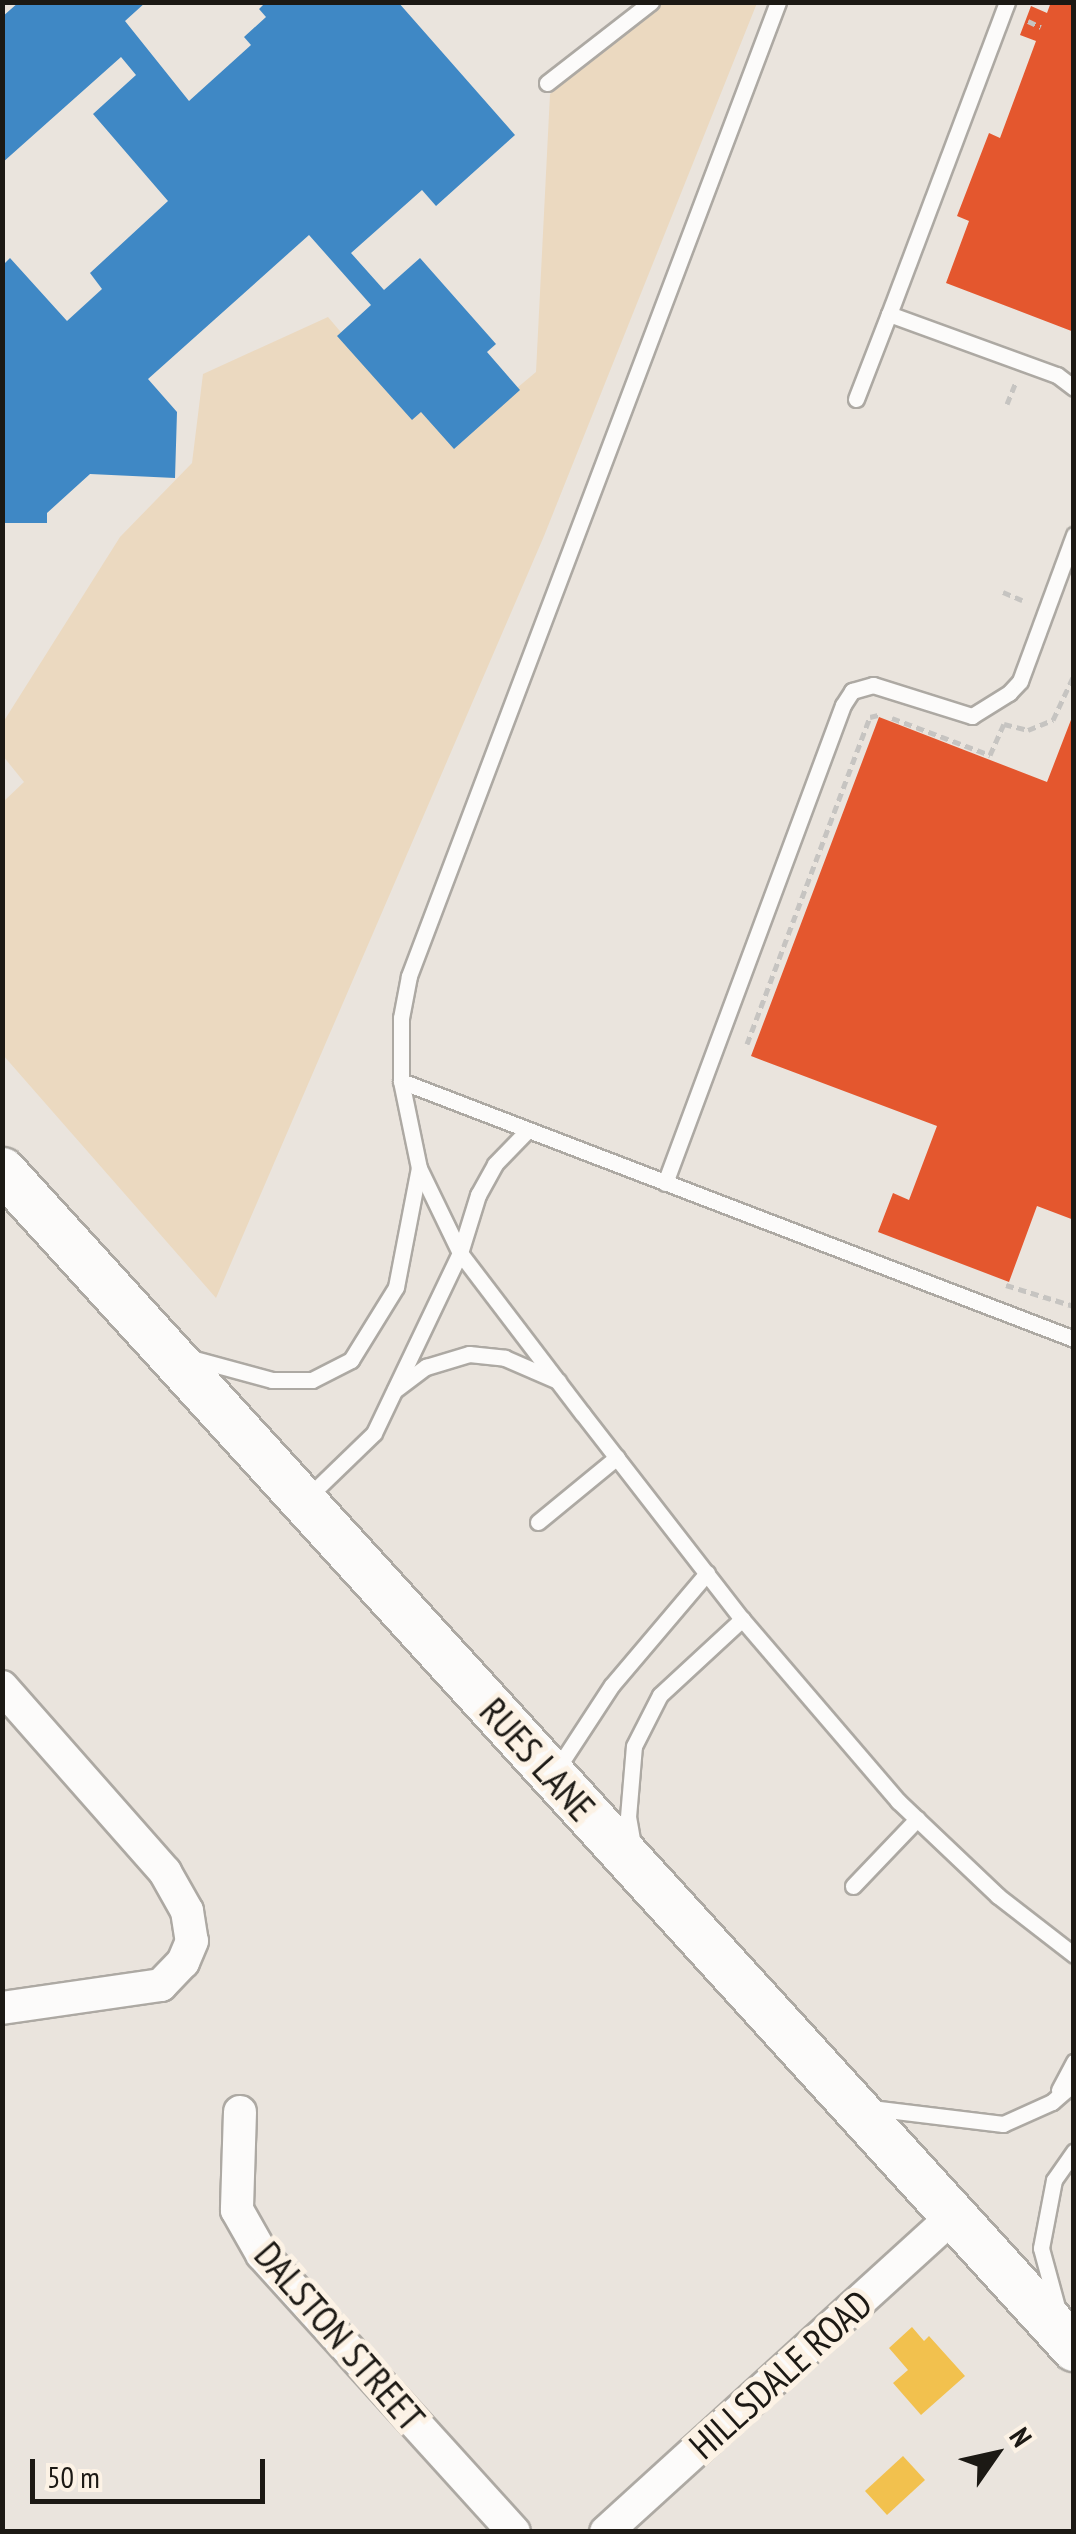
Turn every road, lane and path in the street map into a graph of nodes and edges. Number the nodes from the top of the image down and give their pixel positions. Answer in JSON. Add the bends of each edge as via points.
{"nodes":[{"id":1,"x":650,"y":2,"type":"edge"},
{"id":2,"x":778,"y":2,"type":"edge"},
{"id":3,"x":1007,"y":2,"type":"edge"},
{"id":4,"x":1035,"y":2,"type":"edge"},
{"id":5,"x":1028,"y":21,"type":"junction"},
{"id":6,"x":1042,"y":27,"type":"dead end"},
{"id":7,"x":1021,"y":38,"type":"dead end"},
{"id":8,"x":547,"y":83,"type":"dead end"},
{"id":9,"x":888,"y":314,"type":"junction"},
{"id":10,"x":1017,"y":379,"type":"dead end"},
{"id":11,"x":1074,"y":388,"type":"edge"},
{"id":12,"x":856,"y":399,"type":"dead end"},
{"id":13,"x":1007,"y":404,"type":"dead end"},
{"id":14,"x":1074,"y":536,"type":"edge"},
{"id":15,"x":1002,"y":592,"type":"dead end"},
{"id":16,"x":1022,"y":600,"type":"dead end"},
{"id":17,"x":1074,"y":675,"type":"edge"},
{"id":18,"x":747,"y":1044,"type":"dead end"},
{"id":19,"x":400,"y":1081,"type":"junction"},
{"id":20,"x":528,"y":1130,"type":"junction"},
{"id":21,"x":419,"y":1168,"type":"junction"},
{"id":22,"x":2,"y":1170,"type":"edge"},
{"id":23,"x":665,"y":1184,"type":"junction"},
{"id":24,"x":460,"y":1254,"type":"junction"},
{"id":25,"x":991,"y":1280,"type":"dead end"},
{"id":26,"x":1074,"y":1306,"type":"edge"},
{"id":27,"x":1074,"y":1339,"type":"edge"},
{"id":28,"x":163,"y":1346,"type":"junction"},
{"id":29,"x":559,"y":1382,"type":"junction"},
{"id":30,"x":392,"y":1392,"type":"junction"},
{"id":31,"x":617,"y":1457,"type":"junction"},
{"id":32,"x":304,"y":1501,"type":"junction"},
{"id":33,"x":538,"y":1522,"type":"dead end"},
{"id":34,"x":707,"y":1573,"type":"junction"},
{"id":35,"x":742,"y":1619,"type":"junction"},
{"id":36,"x":2,"y":1687,"type":"edge"},
{"id":37,"x":552,"y":1776,"type":"junction"},
{"id":38,"x":916,"y":1819,"type":"junction"},
{"id":39,"x":638,"y":1869,"type":"junction"},
{"id":40,"x":853,"y":1886,"type":"dead end"},
{"id":41,"x":1074,"y":1956,"type":"edge"},
{"id":42,"x":2,"y":2008,"type":"edge"},
{"id":43,"x":1074,"y":2062,"type":"edge"},
{"id":44,"x":1074,"y":2083,"type":"edge"},
{"id":45,"x":1052,"y":2102,"type":"junction"},
{"id":46,"x":852,"y":2104,"type":"junction"},
{"id":47,"x":240,"y":2112,"type":"dead end"},
{"id":48,"x":1074,"y":2151,"type":"edge"},
{"id":49,"x":954,"y":2216,"type":"junction"},
{"id":50,"x":1070,"y":2344,"type":"edge"},
{"id":51,"x":514,"y":2532,"type":"edge"},
{"id":52,"x":606,"y":2532,"type":"edge"}],
"edges":[{"from":1,"to":8,"type":"lane"},
{"from":2,"to":19,"type":"lane","via":[[410,976]]},
{"from":3,"to":9,"type":"lane"},
{"from":4,"to":5,"type":"path"},
{"from":5,"to":6,"type":"path"},
{"from":5,"to":7,"type":"path"},
{"from":9,"to":11,"type":"lane"},
{"from":9,"to":12,"type":"lane"},
{"from":10,"to":13,"type":"path"},
{"from":14,"to":23,"type":"lane","via":[[1020,681],[1008,693],[972,716],[873,685],[852,691],[843,705]]},
{"from":15,"to":16,"type":"path"},
{"from":17,"to":18,"type":"path","via":[[1058,716],[1034,729],[1004,724],[990,755],[873,714]]},
{"from":19,"to":20,"type":"lane"},
{"from":19,"to":21,"type":"lane"},
{"from":20,"to":23,"type":"lane"},
{"from":20,"to":24,"type":"lane","via":[[495,1164],[478,1195]]},
{"from":21,"to":24,"type":"lane"},
{"from":21,"to":28,"type":"lane","via":[[396,1287],[351,1360],[312,1380],[272,1380],[231,1373]]},
{"from":22,"to":28,"type":"main road","name":"RUES LANE"},
{"from":23,"to":27,"type":"lane"},
{"from":24,"to":29,"type":"lane"},
{"from":24,"to":30,"type":"lane"},
{"from":25,"to":26,"type":"path"},
{"from":28,"to":32,"type":"main road","name":"RUES LANE"},
{"from":29,"to":30,"type":"lane","via":[[504,1358],[468,1354],[426,1367]]},
{"from":29,"to":31,"type":"lane"},
{"from":30,"to":32,"type":"lane","via":[[374,1433]]},
{"from":31,"to":33,"type":"lane"},
{"from":31,"to":34,"type":"lane"},
{"from":32,"to":37,"type":"main road","name":"RUES LANE"},
{"from":34,"to":35,"type":"lane"},
{"from":34,"to":37,"type":"lane","via":[[612,1685]]},
{"from":35,"to":38,"type":"lane"},
{"from":35,"to":39,"type":"lane","via":[[660,1695],[634,1746],[628,1818]]},
{"from":36,"to":42,"type":"street","via":[[165,1872],[187,1910],[192,1941],[184,1962],[161,1985]]},
{"from":37,"to":39,"type":"main road","name":"RUES LANE"},
{"from":38,"to":40,"type":"lane"},
{"from":38,"to":41,"type":"lane"},
{"from":39,"to":46,"type":"main road","name":"RUES LANE"},
{"from":43,"to":45,"type":"lane"},
{"from":44,"to":45,"type":"lane"},
{"from":45,"to":46,"type":"lane","via":[[1003,2124]]},
{"from":46,"to":49,"type":"main road","name":"RUES LANE"},
{"from":47,"to":51,"type":"street","name":"DALSTON STREET","via":[[236,2210],[262,2254]]},
{"from":48,"to":50,"type":"lane","via":[[1054,2180],[1041,2248]]},
{"from":49,"to":50,"type":"main road","name":"RUES LANE"},
{"from":49,"to":52,"type":"street","name":"HILLSDALE ROAD"}]}
